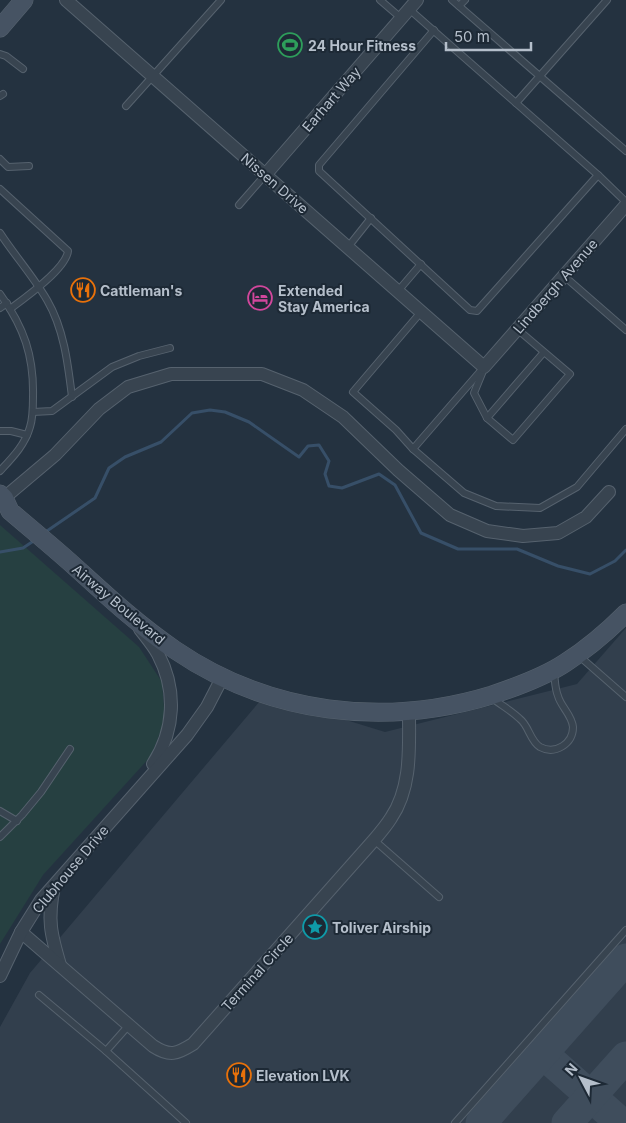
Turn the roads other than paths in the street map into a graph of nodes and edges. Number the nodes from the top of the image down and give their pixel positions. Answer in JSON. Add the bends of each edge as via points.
{"nodes":[{"id":1,"x":24,"y":0,"type":"edge"},
{"id":2,"x":66,"y":0,"type":"edge"},
{"id":3,"x":221,"y":0,"type":"edge"},
{"id":4,"x":380,"y":0,"type":"edge"},
{"id":5,"x":452,"y":0,"type":"edge"},
{"id":6,"x":464,"y":0,"type":"edge"},
{"id":7,"x":606,"y":0,"type":"edge"},
{"id":8,"x":459,"y":6,"type":"junction"},
{"id":9,"x":409,"y":9,"type":"edge"},
{"id":10,"x":0,"y":28,"type":"edge"},
{"id":11,"x":434,"y":30,"type":"junction"},
{"id":12,"x":0,"y":54,"type":"edge"},
{"id":13,"x":23,"y":69,"type":"dead end"},
{"id":14,"x":153,"y":76,"type":"junction"},
{"id":15,"x":540,"y":76,"type":"junction"},
{"id":16,"x":516,"y":103,"type":"junction"},
{"id":17,"x":126,"y":106,"type":"dead end"},
{"id":18,"x":625,"y":147,"type":"edge"},
{"id":19,"x":0,"y":159,"type":"edge"},
{"id":20,"x":29,"y":166,"type":"dead end"},
{"id":21,"x":266,"y":174,"type":"junction"},
{"id":22,"x":598,"y":175,"type":"junction"},
{"id":23,"x":0,"y":189,"type":"edge"},
{"id":24,"x":626,"y":203,"type":"edge"},
{"id":25,"x":239,"y":205,"type":"dead end"},
{"id":26,"x":371,"y":218,"type":"junction"},
{"id":27,"x":0,"y":233,"type":"edge"},
{"id":28,"x":348,"y":247,"type":"junction"},
{"id":29,"x":421,"y":264,"type":"junction"},
{"id":30,"x":564,"y":276,"type":"junction"},
{"id":31,"x":39,"y":287,"type":"junction"},
{"id":32,"x":398,"y":291,"type":"junction"},
{"id":33,"x":0,"y":294,"type":"edge"},
{"id":34,"x":9,"y":306,"type":"junction"},
{"id":35,"x":0,"y":308,"type":"edge"},
{"id":36,"x":421,"y":312,"type":"junction"},
{"id":37,"x":517,"y":329,"type":"junction"},
{"id":38,"x":626,"y":330,"type":"edge"},
{"id":39,"x":170,"y":348,"type":"dead end"},
{"id":40,"x":544,"y":352,"type":"junction"},
{"id":41,"x":484,"y":367,"type":"junction"},
{"id":42,"x":72,"y":397,"type":"junction"},
{"id":43,"x":33,"y":412,"type":"junction"},
{"id":44,"x":487,"y":418,"type":"junction"},
{"id":45,"x":626,"y":429,"type":"edge"},
{"id":46,"x":0,"y":431,"type":"edge"},
{"id":47,"x":27,"y":435,"type":"junction"},
{"id":48,"x":413,"y":449,"type":"junction"},
{"id":49,"x":0,"y":471,"type":"edge"},
{"id":50,"x":609,"y":492,"type":"dead end"},
{"id":51,"x":4,"y":503,"type":"edge"},
{"id":52,"x":626,"y":613,"type":"edge"},
{"id":53,"x":135,"y":620,"type":"junction"},
{"id":54,"x":577,"y":654,"type":"junction"},
{"id":55,"x":553,"y":669,"type":"junction"},
{"id":56,"x":222,"y":678,"type":"junction"},
{"id":57,"x":489,"y":696,"type":"junction"},
{"id":58,"x":626,"y":697,"type":"edge"},
{"id":59,"x":409,"y":712,"type":"junction"},
{"id":60,"x":70,"y":749,"type":"dead end"},
{"id":61,"x":134,"y":795,"type":"junction"},
{"id":62,"x":0,"y":811,"type":"edge"},
{"id":63,"x":16,"y":821,"type":"junction"},
{"id":64,"x":0,"y":837,"type":"edge"},
{"id":65,"x":374,"y":840,"type":"junction"},
{"id":66,"x":56,"y":883,"type":"junction"},
{"id":67,"x":439,"y":897,"type":"dead end"},
{"id":68,"x":626,"y":930,"type":"edge"},
{"id":69,"x":21,"y":932,"type":"junction"},
{"id":70,"x":60,"y":966,"type":"junction"},
{"id":71,"x":0,"y":976,"type":"edge"},
{"id":72,"x":39,"y":995,"type":"dead end"},
{"id":73,"x":129,"y":1025,"type":"junction"},
{"id":74,"x":106,"y":1051,"type":"junction"},
{"id":75,"x":186,"y":1123,"type":"edge"},
{"id":76,"x":454,"y":1123,"type":"edge"}],
"edges":[{"from":1,"to":10,"type":"main road"},
{"from":2,"to":14,"type":"street","name":"Nissen Drive"},
{"from":3,"to":14,"type":"lane"},
{"from":4,"to":9,"type":"lane"},
{"from":5,"to":8,"type":"lane"},
{"from":6,"to":8,"type":"lane"},
{"from":7,"to":15,"type":"lane"},
{"from":8,"to":15,"type":"lane"},
{"from":9,"to":11,"type":"lane"},
{"from":9,"to":21,"type":"street","name":"Earhart Way"},
{"from":11,"to":16,"type":"lane"},
{"from":11,"to":26,"type":"lane","via":[[319,165],[319,171]]},
{"from":12,"to":13,"type":"lane"},
{"from":14,"to":17,"type":"lane"},
{"from":14,"to":21,"type":"street","name":"Nissen Drive"},
{"from":15,"to":16,"type":"lane"},
{"from":15,"to":18,"type":"lane"},
{"from":16,"to":22,"type":"lane"},
{"from":19,"to":20,"type":"lane","via":[[8,167]]},
{"from":21,"to":25,"type":"lane"},
{"from":21,"to":28,"type":"street","name":"Nissen Drive"},
{"from":22,"to":24,"type":"lane"},
{"from":22,"to":29,"type":"lane","via":[[477,311],[470,310]]},
{"from":23,"to":31,"type":"lane","via":[[68,251],[67,257]]},
{"from":24,"to":30,"type":"street","name":"Lindbergh Avenue"},
{"from":26,"to":28,"type":"lane"},
{"from":26,"to":29,"type":"lane"},
{"from":27,"to":31,"type":"lane"},
{"from":28,"to":32,"type":"street","name":"Nissen Drive"},
{"from":29,"to":32,"type":"lane"},
{"from":30,"to":37,"type":"street","name":"Lindbergh Avenue"},
{"from":30,"to":38,"type":"lane"},
{"from":31,"to":34,"type":"lane"},
{"from":31,"to":42,"type":"lane","via":[[56,318]]},
{"from":32,"to":36,"type":"street","name":"Nissen Drive"},
{"from":33,"to":34,"type":"lane"},
{"from":34,"to":35,"type":"lane"},
{"from":34,"to":43,"type":"lane","via":[[25,336],[33,369]]},
{"from":36,"to":41,"type":"street","name":"Nissen Drive"},
{"from":36,"to":48,"type":"lane","via":[[354,392]]},
{"from":37,"to":40,"type":"lane"},
{"from":37,"to":41,"type":"street","name":"Lindbergh Avenue"},
{"from":39,"to":42,"type":"lane","via":[[112,367]]},
{"from":40,"to":44,"type":"lane"},
{"from":40,"to":44,"type":"lane","via":[[570,374],[514,440]]},
{"from":41,"to":44,"type":"lane","via":[[474,393]]},
{"from":41,"to":48,"type":"lane"},
{"from":42,"to":43,"type":"lane","via":[[52,411]]},
{"from":43,"to":47,"type":"lane"},
{"from":45,"to":48,"type":"lane","via":[[577,487],[540,508],[496,506],[464,493]]},
{"from":46,"to":47,"type":"lane"},
{"from":47,"to":49,"type":"lane"},
{"from":50,"to":51,"type":"street","via":[[586,517],[558,533],[523,536],[487,530],[450,514],[343,417],[303,390],[262,374],[171,374],[128,388],[99,409]]},
{"from":51,"to":53,"type":"main road","name":"Airway Boulevard"},
{"from":52,"to":54,"type":"main road","name":"Airway Boulevard"},
{"from":53,"to":56,"type":"main road","name":"Airway Boulevard","via":[[176,651]]},
{"from":53,"to":61,"type":"street","name":"Clubhouse Drive","via":[[158,654],[172,699],[170,726],[160,753]]},
{"from":54,"to":55,"type":"main road","name":"Airway Boulevard"},
{"from":54,"to":58,"type":"lane"},
{"from":55,"to":57,"type":"main road","name":"Airway Boulevard"},
{"from":55,"to":57,"type":"lane","via":[[558,696],[573,726],[570,739],[560,748],[540,747],[522,720]]},
{"from":56,"to":59,"type":"main road","name":"Airway Boulevard","via":[[305,706],[376,713]]},
{"from":56,"to":61,"type":"street","name":"Clubhouse Drive","via":[[187,735]]},
{"from":57,"to":59,"type":"main road","name":"Airway Boulevard","via":[[463,704]]},
{"from":59,"to":65,"type":"street","name":"Terminal Circle","via":[[409,757],[404,789],[392,817]]},
{"from":60,"to":63,"type":"lane","via":[[41,792]]},
{"from":61,"to":66,"type":"street","name":"Clubhouse Drive"},
{"from":62,"to":63,"type":"lane"},
{"from":63,"to":64,"type":"lane"},
{"from":65,"to":67,"type":"lane"},
{"from":65,"to":73,"type":"street","name":"Terminal Circle","via":[[193,1044],[177,1053],[163,1053]]},
{"from":66,"to":69,"type":"street","name":"Clubhouse Drive"},
{"from":66,"to":70,"type":"street","via":[[49,920]]},
{"from":68,"to":76,"type":"lane"},
{"from":69,"to":70,"type":"street","name":"Terminal Circle"},
{"from":69,"to":71,"type":"street","name":"Clubhouse Drive"},
{"from":70,"to":73,"type":"street","name":"Terminal Circle"},
{"from":72,"to":74,"type":"lane"},
{"from":73,"to":74,"type":"lane"},
{"from":74,"to":75,"type":"lane"}]}
